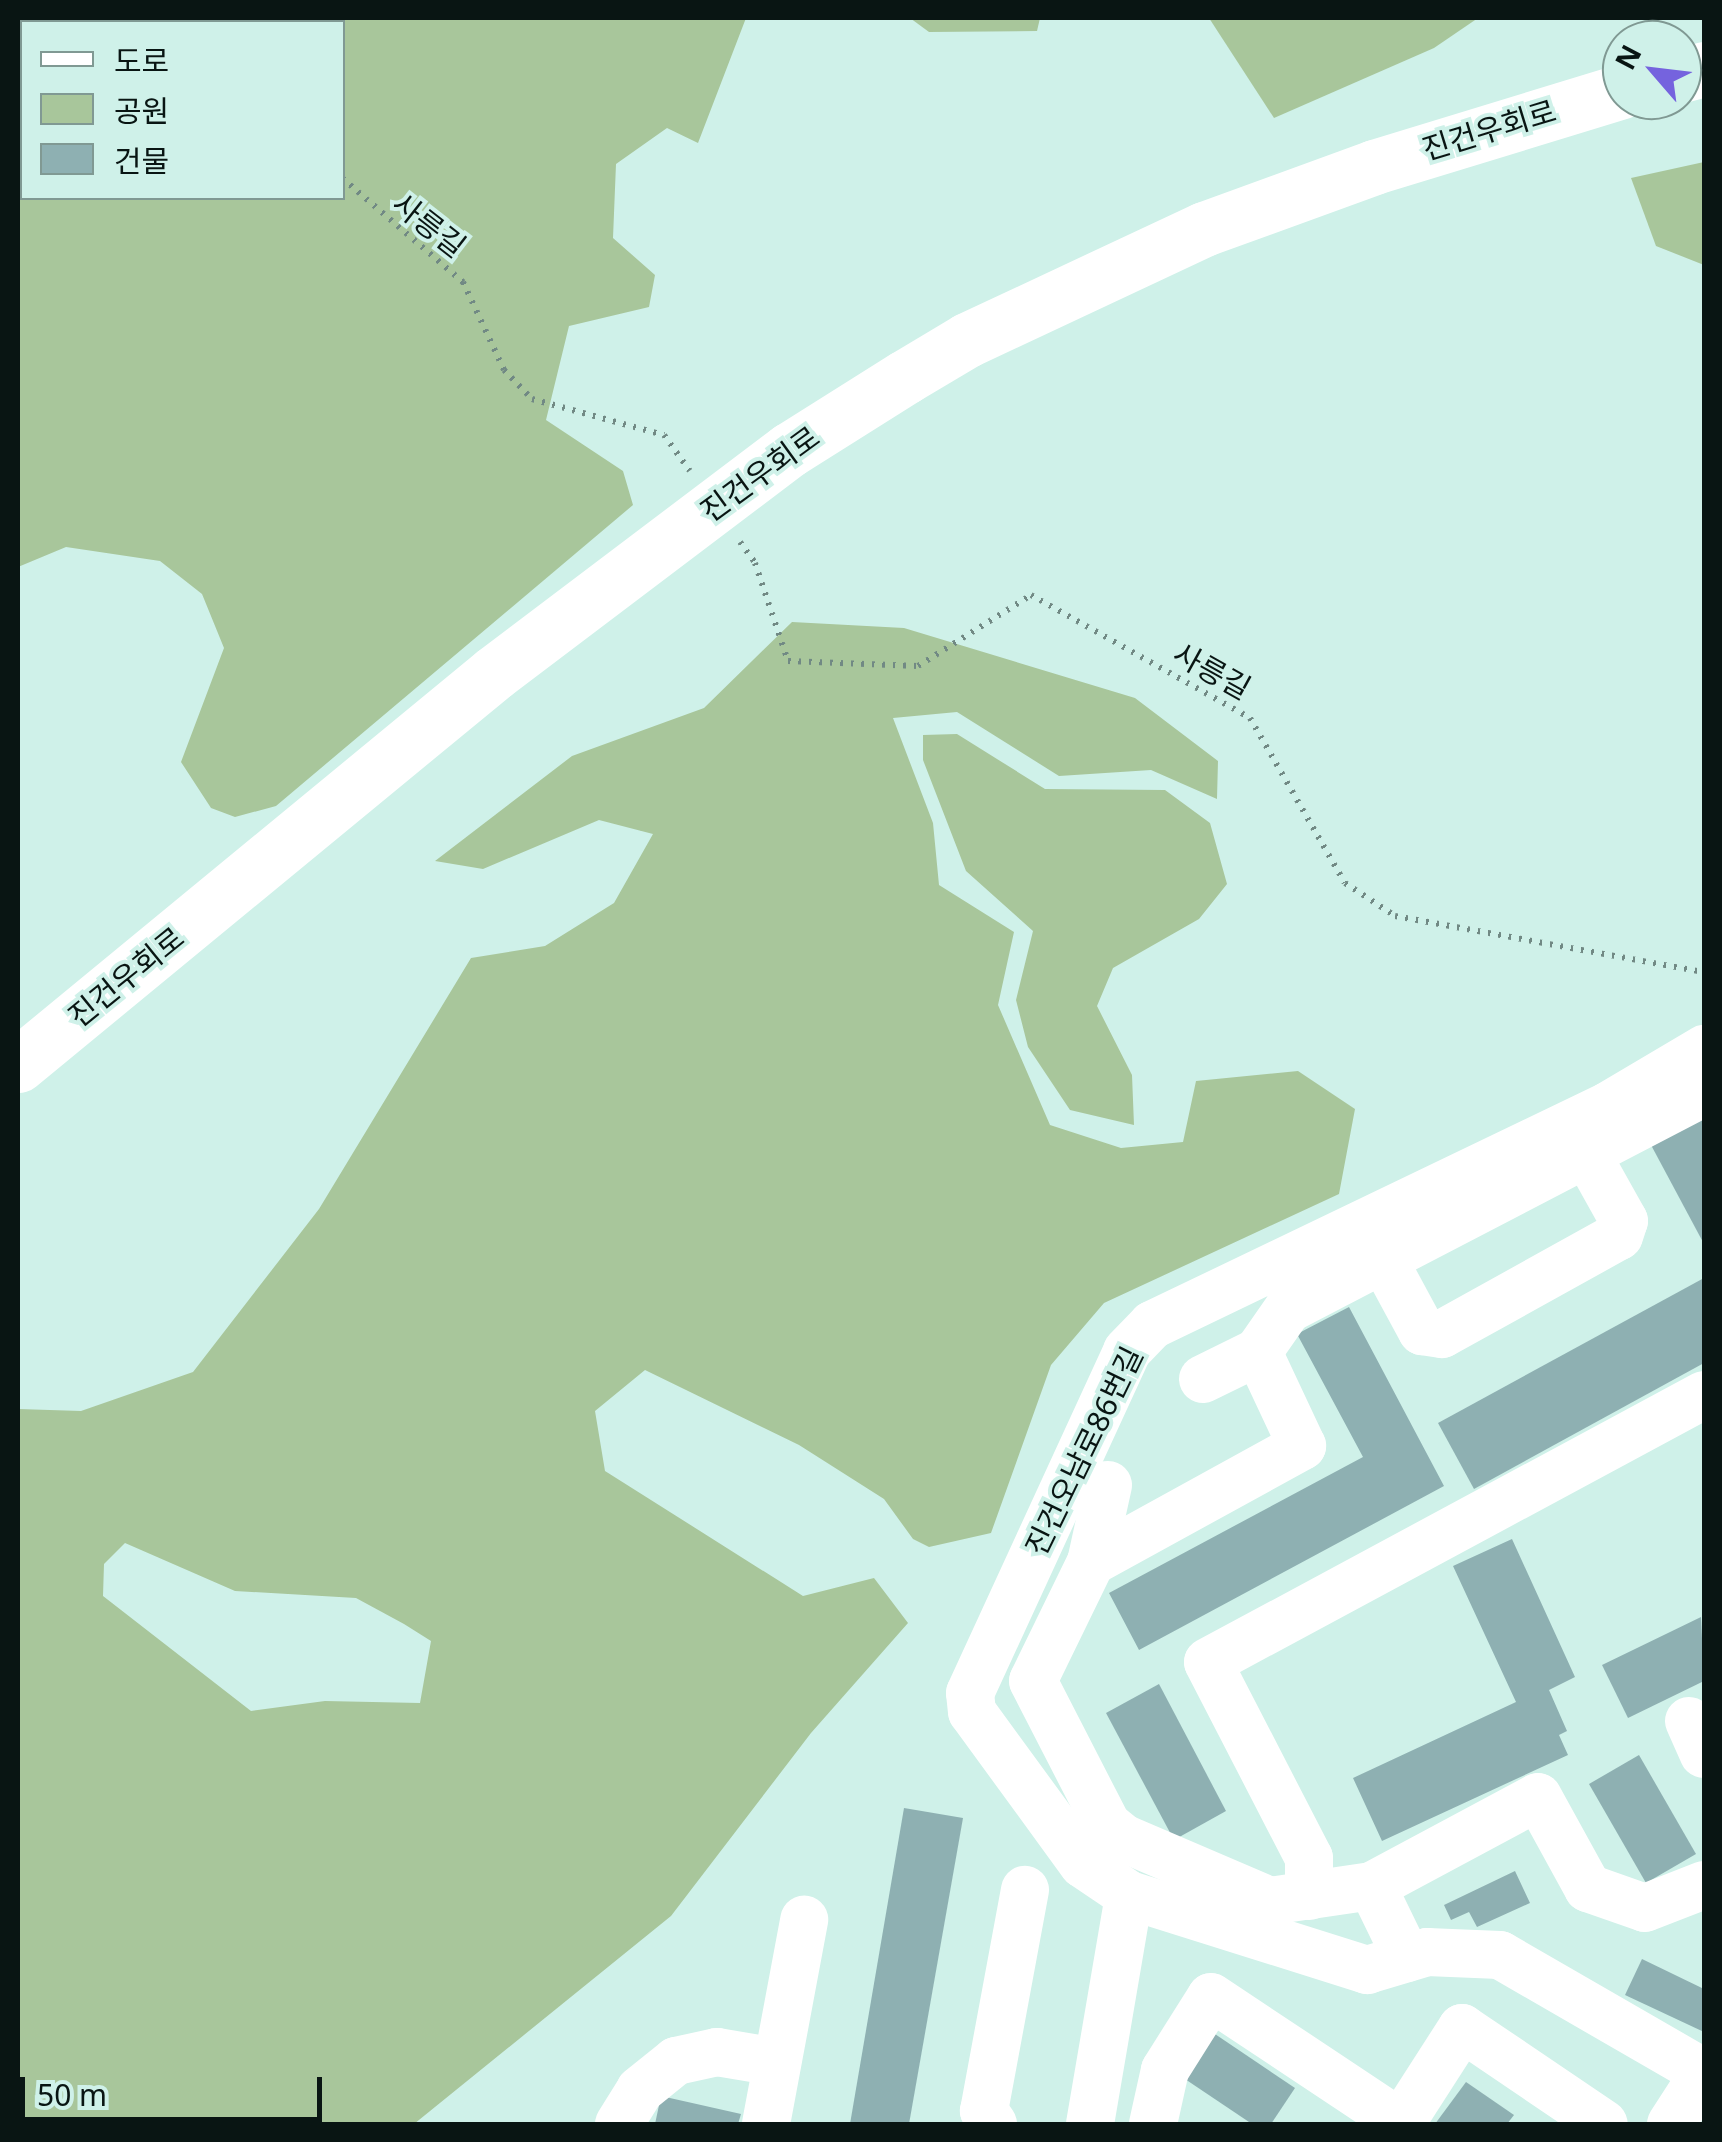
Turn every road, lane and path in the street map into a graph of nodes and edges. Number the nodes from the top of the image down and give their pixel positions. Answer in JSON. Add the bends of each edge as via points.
{"nodes":[{"id":1,"x":1602,"y":96,"type":"edge"},
{"id":2,"x":345,"y":181,"type":"edge"},
{"id":3,"x":664,"y":435,"type":"dead end"},
{"id":4,"x":755,"y":563,"type":"dead end"},
{"id":5,"x":1704,"y":972,"type":"edge"},
{"id":6,"x":1704,"y":1048,"type":"edge"},
{"id":7,"x":18,"y":1065,"type":"edge"},
{"id":8,"x":1704,"y":1092,"type":"edge"},
{"id":9,"x":1586,"y":1153,"type":"junction"},
{"id":10,"x":1384,"y":1259,"type":"junction"},
{"id":11,"x":1258,"y":1352,"type":"junction"},
{"id":12,"x":1204,"y":1379,"type":"dead end"},
{"id":13,"x":1704,"y":1395,"type":"edge"},
{"id":14,"x":1108,"y":1486,"type":"dead end"},
{"id":15,"x":1091,"y":1562,"type":"junction"},
{"id":16,"x":1704,"y":1885,"type":"edge"},
{"id":17,"x":1372,"y":1886,"type":"junction"},
{"id":18,"x":1025,"y":1890,"type":"dead end"},
{"id":19,"x":1129,"y":1895,"type":"junction"},
{"id":20,"x":1308,"y":1896,"type":"junction"},
{"id":21,"x":804,"y":1920,"type":"dead end"},
{"id":22,"x":1407,"y":1958,"type":"junction"},
{"id":23,"x":777,"y":2062,"type":"junction"},
{"id":24,"x":1704,"y":2073,"type":"edge"},
{"id":25,"x":619,"y":2124,"type":"edge"},
{"id":26,"x":766,"y":2124,"type":"edge"},
{"id":27,"x":992,"y":2124,"type":"edge"},
{"id":28,"x":1090,"y":2124,"type":"edge"},
{"id":29,"x":1154,"y":2124,"type":"edge"},
{"id":30,"x":1604,"y":2124,"type":"edge"},
{"id":31,"x":1671,"y":2124,"type":"edge"}],
"edges":[{"from":1,"to":7,"type":"main road","name":"진건우회로","via":[[1391,161],[1204,229],[967,340],[904,377],[788,450],[494,673]]},
{"from":2,"to":3,"type":"path","name":"사릉길","via":[[463,282],[504,370],[532,399]]},
{"from":4,"to":5,"type":"path","name":"사릉길","via":[[788,661],[918,666],[1031,596],[1250,718],[1345,883],[1395,916]]},
{"from":6,"to":19,"type":"street","name":"진건오남로86번길","via":[[1608,1106],[1152,1324],[1126,1351],[970,1693],[972,1712],[1082,1864]]},
{"from":8,"to":9,"type":"street"},
{"from":9,"to":10,"type":"street"},
{"from":9,"to":10,"type":"street","via":[[1624,1221],[1619,1236],[1442,1334],[1422,1330]]},
{"from":10,"to":11,"type":"street","via":[[1288,1309]]},
{"from":11,"to":12,"type":"street"},
{"from":11,"to":15,"type":"street","via":[[1302,1446]]},
{"from":13,"to":20,"type":"street","via":[[1208,1662],[1309,1858]]},
{"from":14,"to":15,"type":"street"},
{"from":15,"to":20,"type":"street","via":[[1033,1682],[1107,1825],[1270,1901]]},
{"from":16,"to":17,"type":"street","via":[[1646,1908],[1588,1888],[1538,1797]]},
{"from":17,"to":20,"type":"street"},
{"from":17,"to":22,"type":"street"},
{"from":18,"to":27,"type":"street","via":[[984,2111]]},
{"from":19,"to":22,"type":"street","name":"진건오남로86번길","via":[[1367,1970]]},
{"from":19,"to":28,"type":"street"},
{"from":21,"to":23,"type":"street"},
{"from":22,"to":24,"type":"street","name":"진건오남로86번길","via":[[1427,1952],[1500,1955]]},
{"from":23,"to":25,"type":"street","via":[[717,2052],[676,2060],[640,2090]]},
{"from":23,"to":26,"type":"street"},
{"from":24,"to":31,"type":"street"},
{"from":29,"to":30,"type":"street","via":[[1165,2070],[1211,1997],[1401,2123],[1462,2028]]}]}
